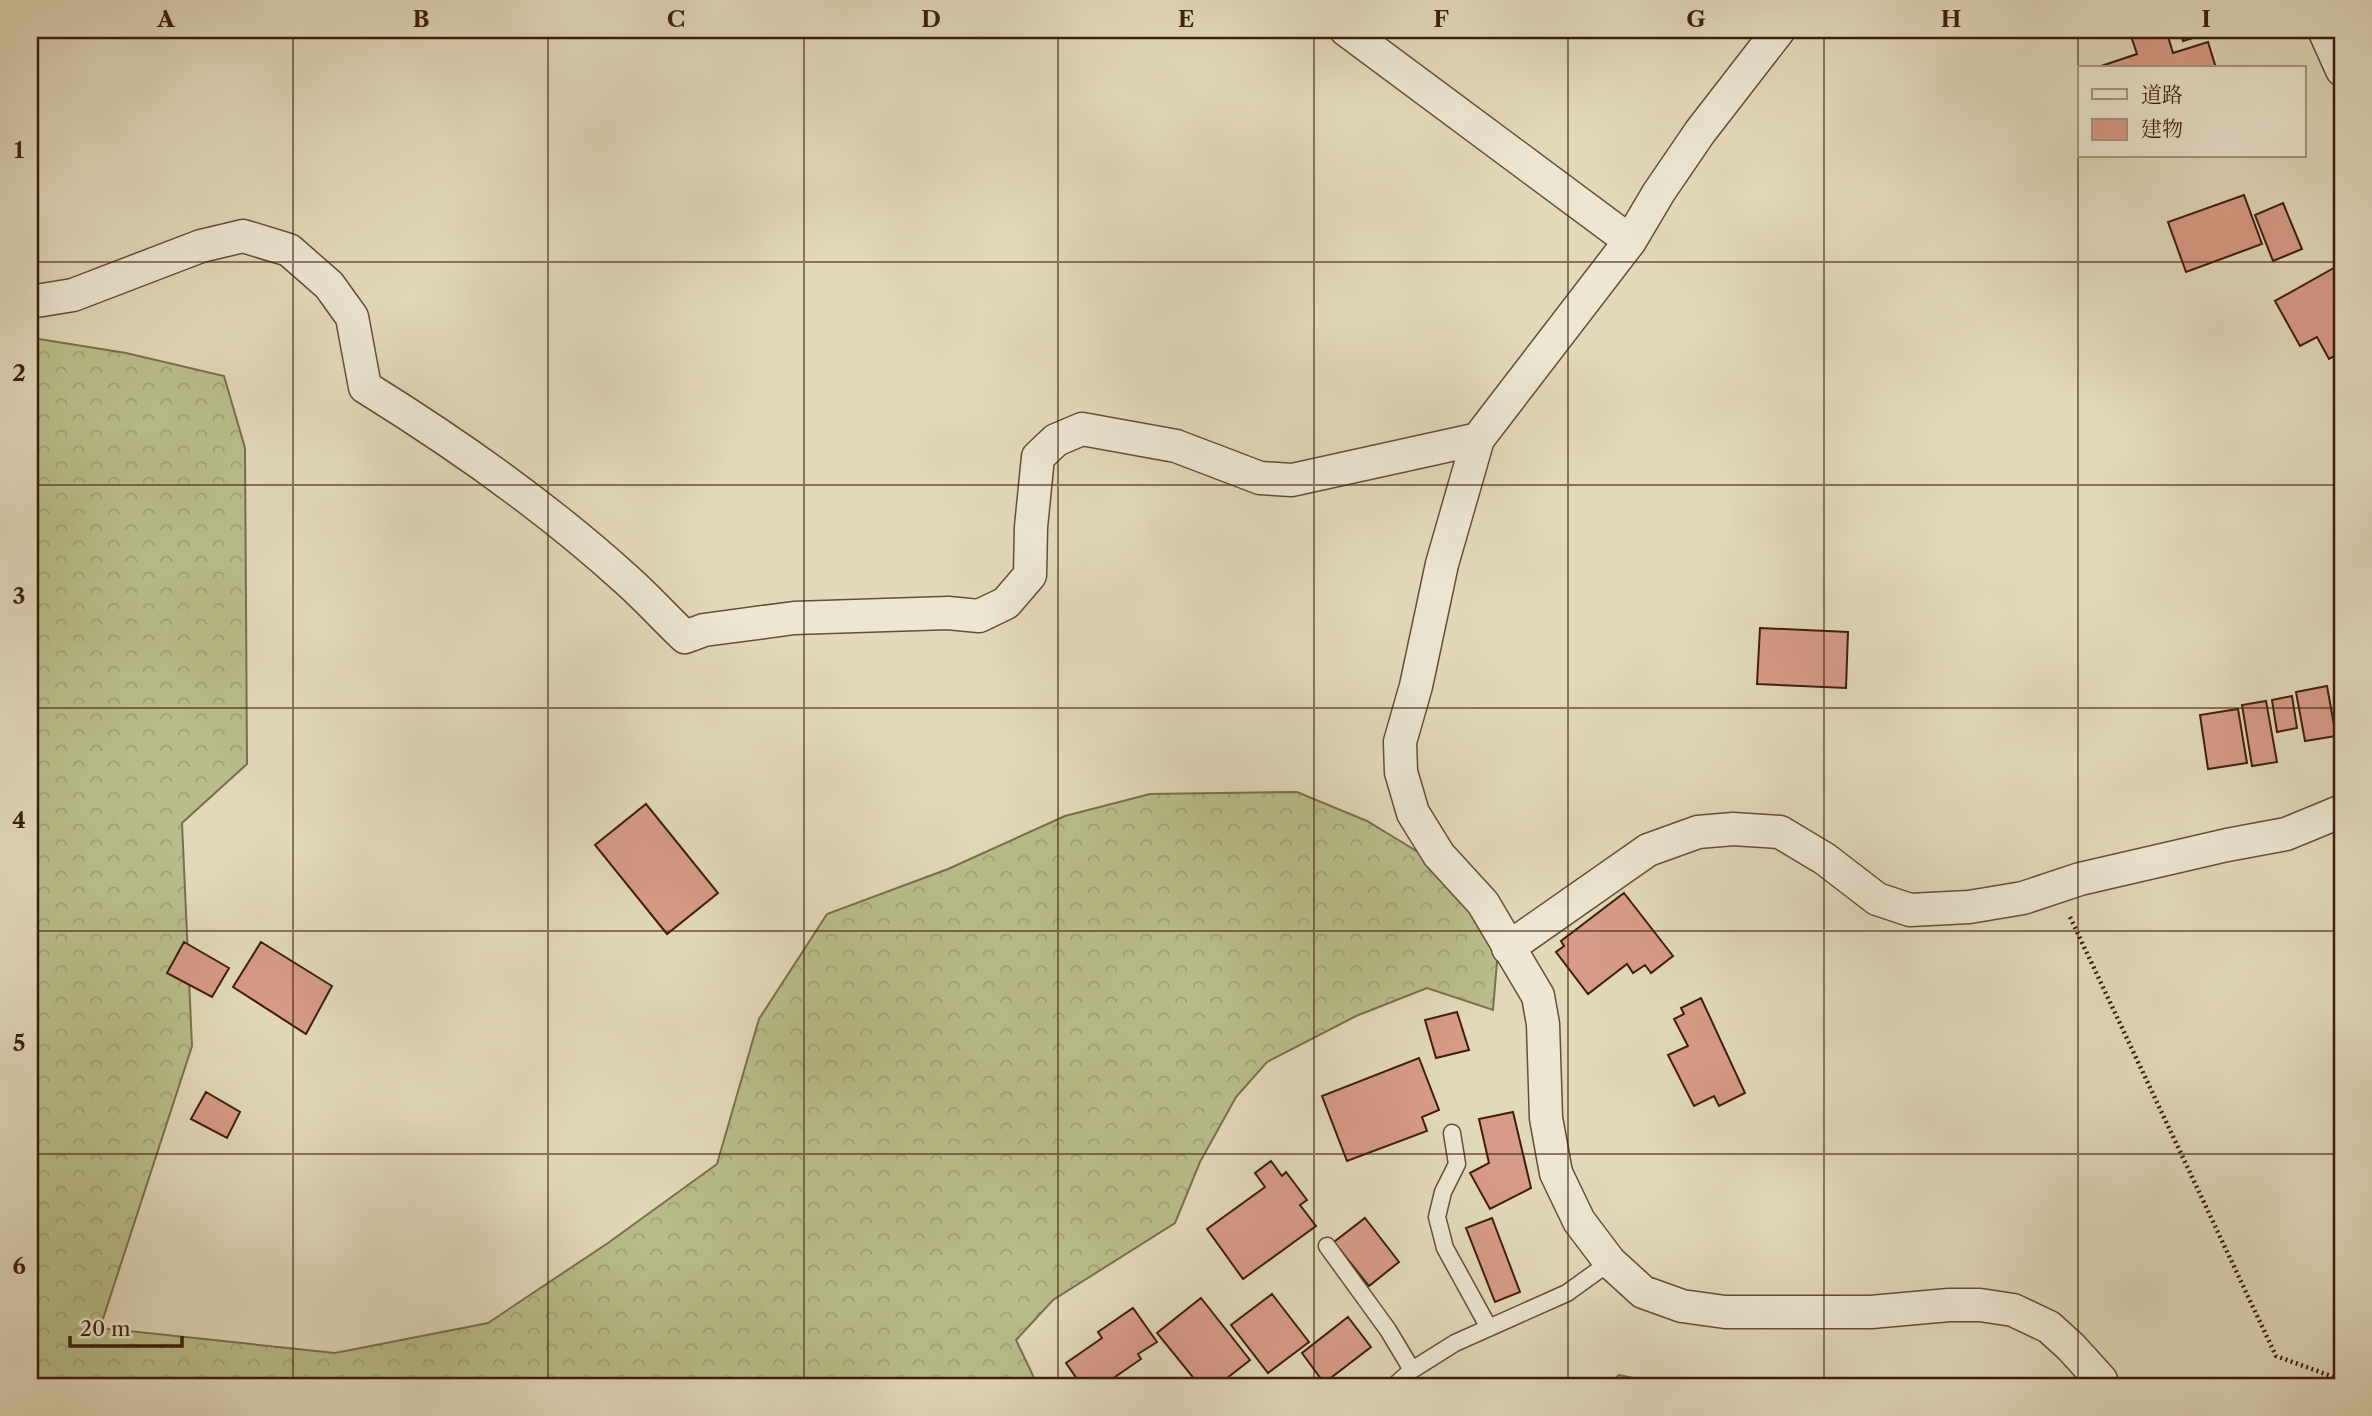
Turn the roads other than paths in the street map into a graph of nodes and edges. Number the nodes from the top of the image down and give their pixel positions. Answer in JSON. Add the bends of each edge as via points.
{"nodes":[{"id":1,"x":1346,"y":30,"type":"edge"},
{"id":2,"x":1779,"y":30,"type":"edge"},
{"id":3,"x":2324,"y":30,"type":"edge"},
{"id":4,"x":2342,"y":70,"type":"edge"},
{"id":5,"x":1630,"y":241,"type":"junction"},
{"id":6,"x":30,"y":302,"type":"edge"},
{"id":7,"x":1478,"y":439,"type":"junction"},
{"id":8,"x":2342,"y":811,"type":"edge"},
{"id":9,"x":1508,"y":948,"type":"junction"},
{"id":10,"x":1451,"y":1133,"type":"dead end"},
{"id":11,"x":1327,"y":1247,"type":"dead end"},
{"id":12,"x":1610,"y":1262,"type":"junction"},
{"id":13,"x":1489,"y":1328,"type":"junction"},
{"id":14,"x":1412,"y":1370,"type":"junction"},
{"id":15,"x":1394,"y":1386,"type":"edge"},
{"id":16,"x":2103,"y":1386,"type":"edge"}],
"edges":[{"from":1,"to":5,"type":"street"},
{"from":2,"to":5,"type":"street","via":[[1700,132]]},
{"from":3,"to":4,"type":"street"},
{"from":5,"to":7,"type":"street"},
{"from":6,"to":7,"type":"street","via":[[73,295],[201,246],[243,236],[289,250],[329,285],[352,317],[365,387],[432,428],[547,514],[628,580],[685,638],[705,630],[794,618],[979,616],[1006,603],[1030,575],[1038,457],[1056,440],[1082,429],[1176,446],[1260,478],[1292,480]]},
{"from":7,"to":9,"type":"street","via":[[1442,564],[1400,742],[1401,772],[1413,813],[1438,855],[1483,903]]},
{"from":8,"to":9,"type":"street","via":[[2286,834],[2080,879],[2023,898],[1910,910],[1877,899],[1780,832],[1698,832],[1648,850]]},
{"from":9,"to":12,"type":"street","via":[[1538,996],[1546,1118],[1556,1173],[1579,1221]]},
{"from":10,"to":13,"type":"lane","via":[[1457,1164],[1437,1217],[1445,1248]]},
{"from":11,"to":14,"type":"lane","via":[[1388,1329]]},
{"from":12,"to":13,"type":"lane","via":[[1567,1293]]},
{"from":12,"to":16,"type":"street","via":[[1643,1292],[1682,1306],[1725,1312],[1871,1312],[1949,1305],[2013,1310],[2049,1327]]},
{"from":13,"to":14,"type":"lane"},
{"from":14,"to":15,"type":"lane"}]}
